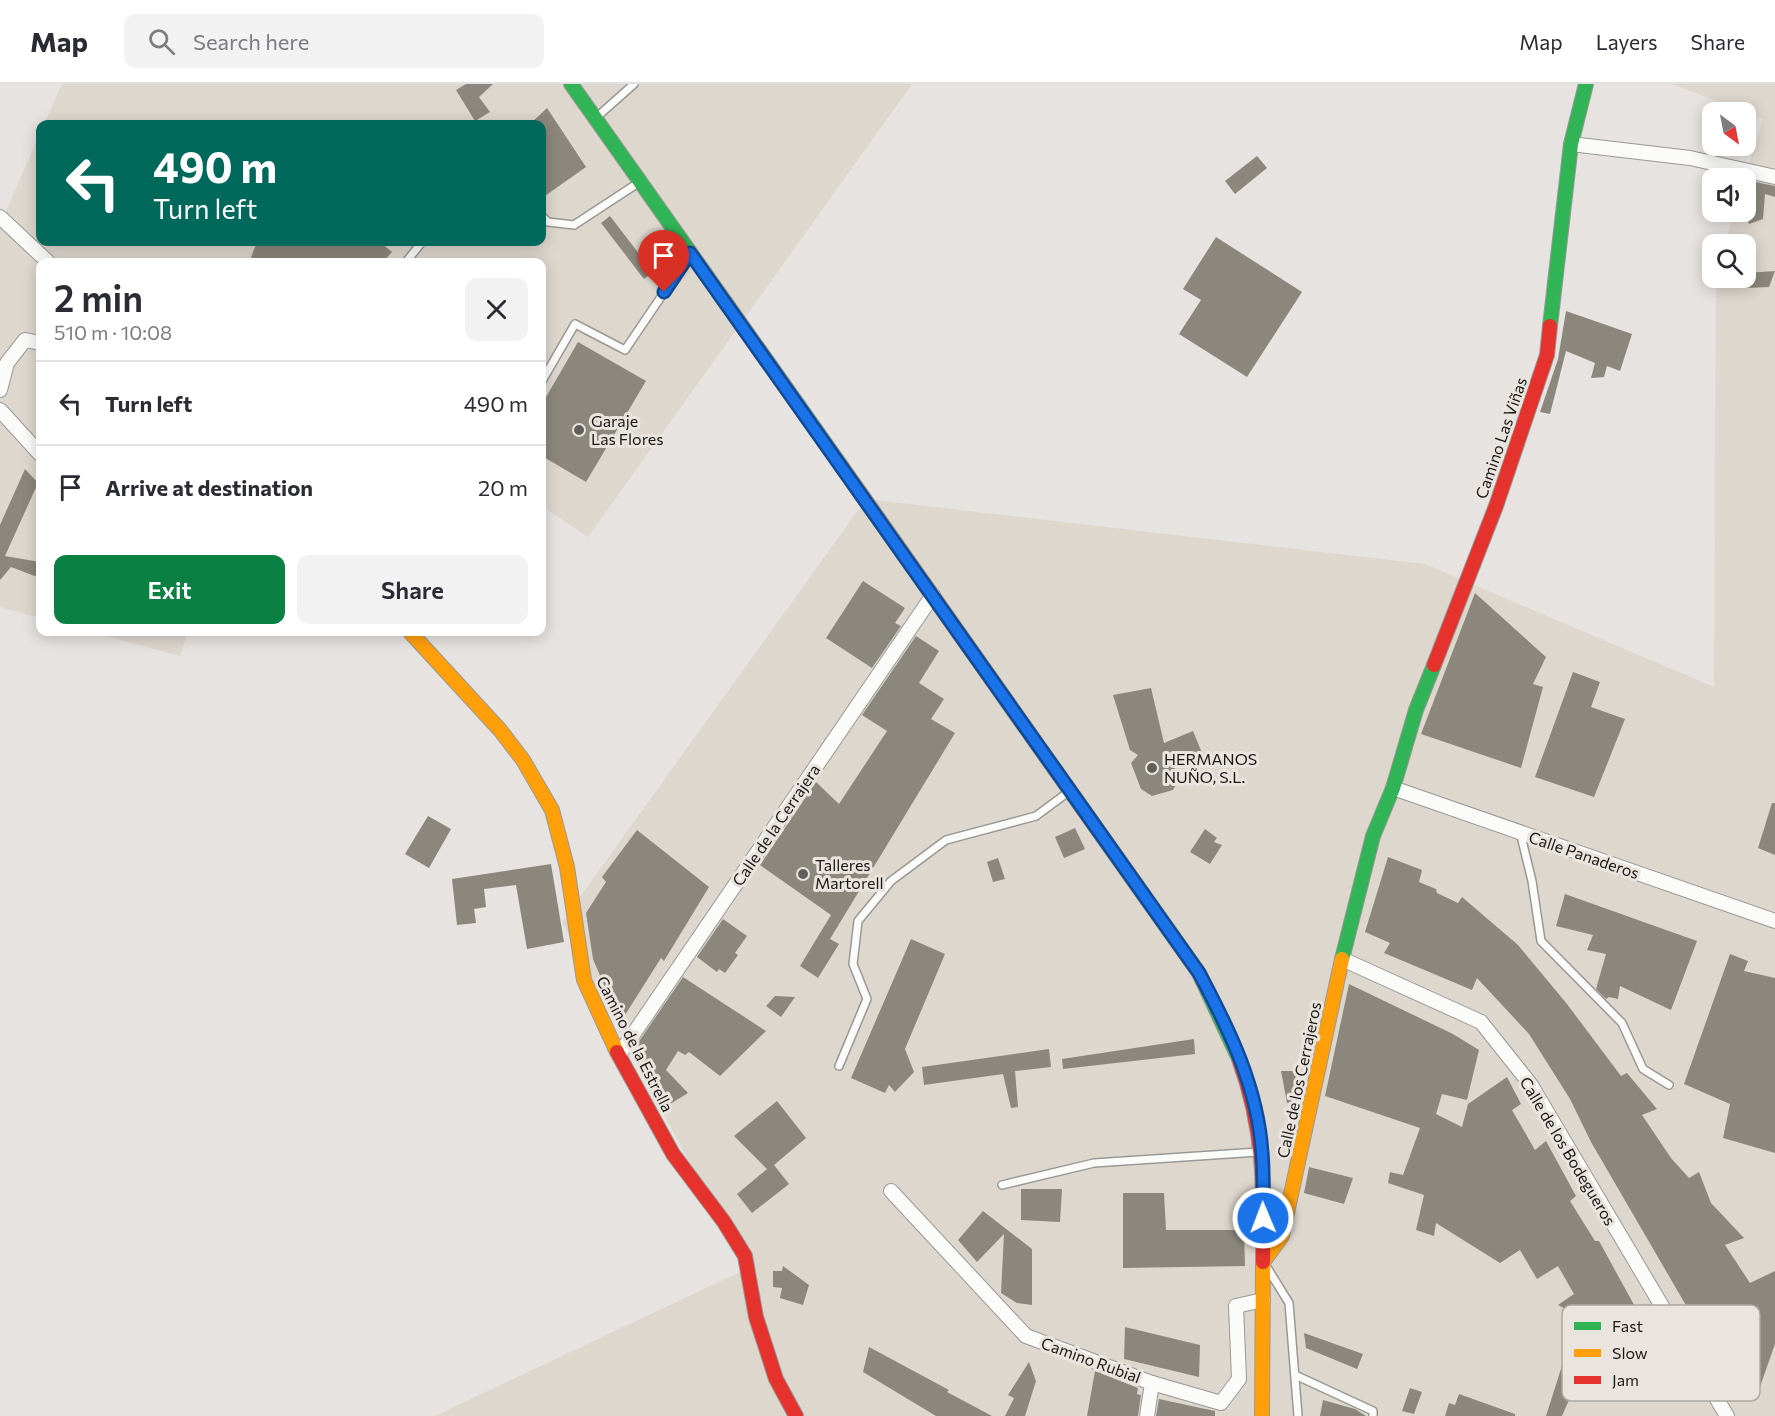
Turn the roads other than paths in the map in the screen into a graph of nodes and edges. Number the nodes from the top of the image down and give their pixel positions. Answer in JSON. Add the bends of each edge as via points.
{"nodes":[{"id":1,"x":571,"y":84,"type":"edge"},
{"id":2,"x":634,"y":84,"type":"edge"},
{"id":3,"x":1586,"y":84,"type":"edge"},
{"id":4,"x":595,"y":118,"type":"junction"},
{"id":5,"x":1571,"y":144,"type":"junction"},
{"id":6,"x":1775,"y":177,"type":"edge"},
{"id":7,"x":640,"y":182,"type":"junction"},
{"id":8,"x":0,"y":217,"type":"edge"},
{"id":9,"x":546,"y":220,"type":"edge"},
{"id":10,"x":419,"y":246,"type":"edge"},
{"id":11,"x":690,"y":253,"type":"junction"},
{"id":12,"x":44,"y":258,"type":"edge"},
{"id":13,"x":409,"y":258,"type":"edge"},
{"id":14,"x":36,"y":342,"type":"edge"},
{"id":15,"x":546,"y":374,"type":"edge"},
{"id":16,"x":0,"y":390,"type":"edge"},
{"id":17,"x":0,"y":410,"type":"edge"},
{"id":18,"x":36,"y":450,"type":"edge"},
{"id":19,"x":933,"y":595,"type":"junction"},
{"id":20,"x":414,"y":636,"type":"edge"},
{"id":21,"x":1393,"y":788,"type":"junction"},
{"id":22,"x":1072,"y":790,"type":"junction"},
{"id":23,"x":1520,"y":832,"type":"junction"},
{"id":24,"x":1775,"y":921,"type":"edge"},
{"id":25,"x":1342,"y":959,"type":"junction"},
{"id":26,"x":619,"y":1055,"type":"junction"},
{"id":27,"x":839,"y":1066,"type":"dead end"},
{"id":28,"x":1669,"y":1084,"type":"dead end"},
{"id":29,"x":1262,"y":1152,"type":"junction"},
{"id":30,"x":1002,"y":1185,"type":"dead end"},
{"id":31,"x":891,"y":1191,"type":"dead end"},
{"id":32,"x":1263,"y":1262,"type":"junction"},
{"id":33,"x":1263,"y":1300,"type":"junction"},
{"id":34,"x":1661,"y":1305,"type":"edge"},
{"id":35,"x":1295,"y":1375,"type":"junction"},
{"id":36,"x":1152,"y":1383,"type":"junction"},
{"id":37,"x":1718,"y":1401,"type":"edge"},
{"id":38,"x":796,"y":1416,"type":"edge"},
{"id":39,"x":1147,"y":1416,"type":"edge"},
{"id":40,"x":1262,"y":1416,"type":"edge"},
{"id":41,"x":1298,"y":1416,"type":"edge"},
{"id":42,"x":1373,"y":1416,"type":"edge"},
{"id":43,"x":1727,"y":1416,"type":"edge"}],
"edges":[{"from":1,"to":4,"type":"main road"},
{"from":2,"to":4,"type":"lane"},
{"from":3,"to":5,"type":"main road","name":"Camino Las Viñas"},
{"from":4,"to":7,"type":"main road"},
{"from":5,"to":6,"type":"street","via":[[1690,158]]},
{"from":5,"to":21,"type":"main road","name":"Camino Las Viñas","via":[[1547,355],[1496,506],[1416,710]]},
{"from":7,"to":9,"type":"lane","via":[[574,225]]},
{"from":7,"to":11,"type":"main road"},
{"from":8,"to":12,"type":"street"},
{"from":10,"to":13,"type":"lane"},
{"from":11,"to":15,"type":"lane","via":[[625,350],[575,324]]},
{"from":11,"to":19,"type":"main road"},
{"from":14,"to":16,"type":"street","via":[[25,340],[7,363]]},
{"from":17,"to":18,"type":"street"},
{"from":19,"to":22,"type":"main road"},
{"from":19,"to":26,"type":"street","name":"Calle de la Cerrajera"},
{"from":20,"to":26,"type":"main road","name":"Camino de la Estrella","via":[[500,730],[552,810],[567,867],[584,980]]},
{"from":21,"to":23,"type":"street","name":"Calle Panaderos"},
{"from":21,"to":25,"type":"main road","name":"Calle de los Cerrajeros","via":[[1373,836]]},
{"from":22,"to":27,"type":"lane","via":[[1036,816],[946,840],[891,881],[858,921],[854,964],[867,999]]},
{"from":22,"to":29,"type":"main road","via":[[1199,973],[1220,1012],[1249,1084]]},
{"from":23,"to":24,"type":"street","name":"Calle Panaderos"},
{"from":23,"to":28,"type":"lane","via":[[1541,941],[1622,1023],[1643,1069]]},
{"from":25,"to":32,"type":"main road","name":"Calle de los Cerrajeros","via":[[1282,1236]]},
{"from":25,"to":34,"type":"street","name":"Calle de los Bodegueros","via":[[1481,1022],[1531,1085]]},
{"from":26,"to":38,"type":"main road","name":"Camino de la Estrella","via":[[673,1154],[745,1256],[756,1317],[776,1379]]},
{"from":29,"to":30,"type":"lane","via":[[1094,1163]]},
{"from":29,"to":32,"type":"main road"},
{"from":31,"to":36,"type":"street","name":"Camino Rubial","via":[[1026,1336]]},
{"from":32,"to":33,"type":"main road"},
{"from":32,"to":35,"type":"lane","via":[[1289,1303]]},
{"from":33,"to":36,"type":"street","name":"Camino Rubial","via":[[1236,1306],[1239,1379],[1221,1403]]},
{"from":33,"to":40,"type":"main road"},
{"from":35,"to":41,"type":"lane"},
{"from":35,"to":42,"type":"lane","via":[[1373,1411]]},
{"from":36,"to":39,"type":"street"},
{"from":37,"to":43,"type":"street","name":"Calle de los Bodegueros"}]}
